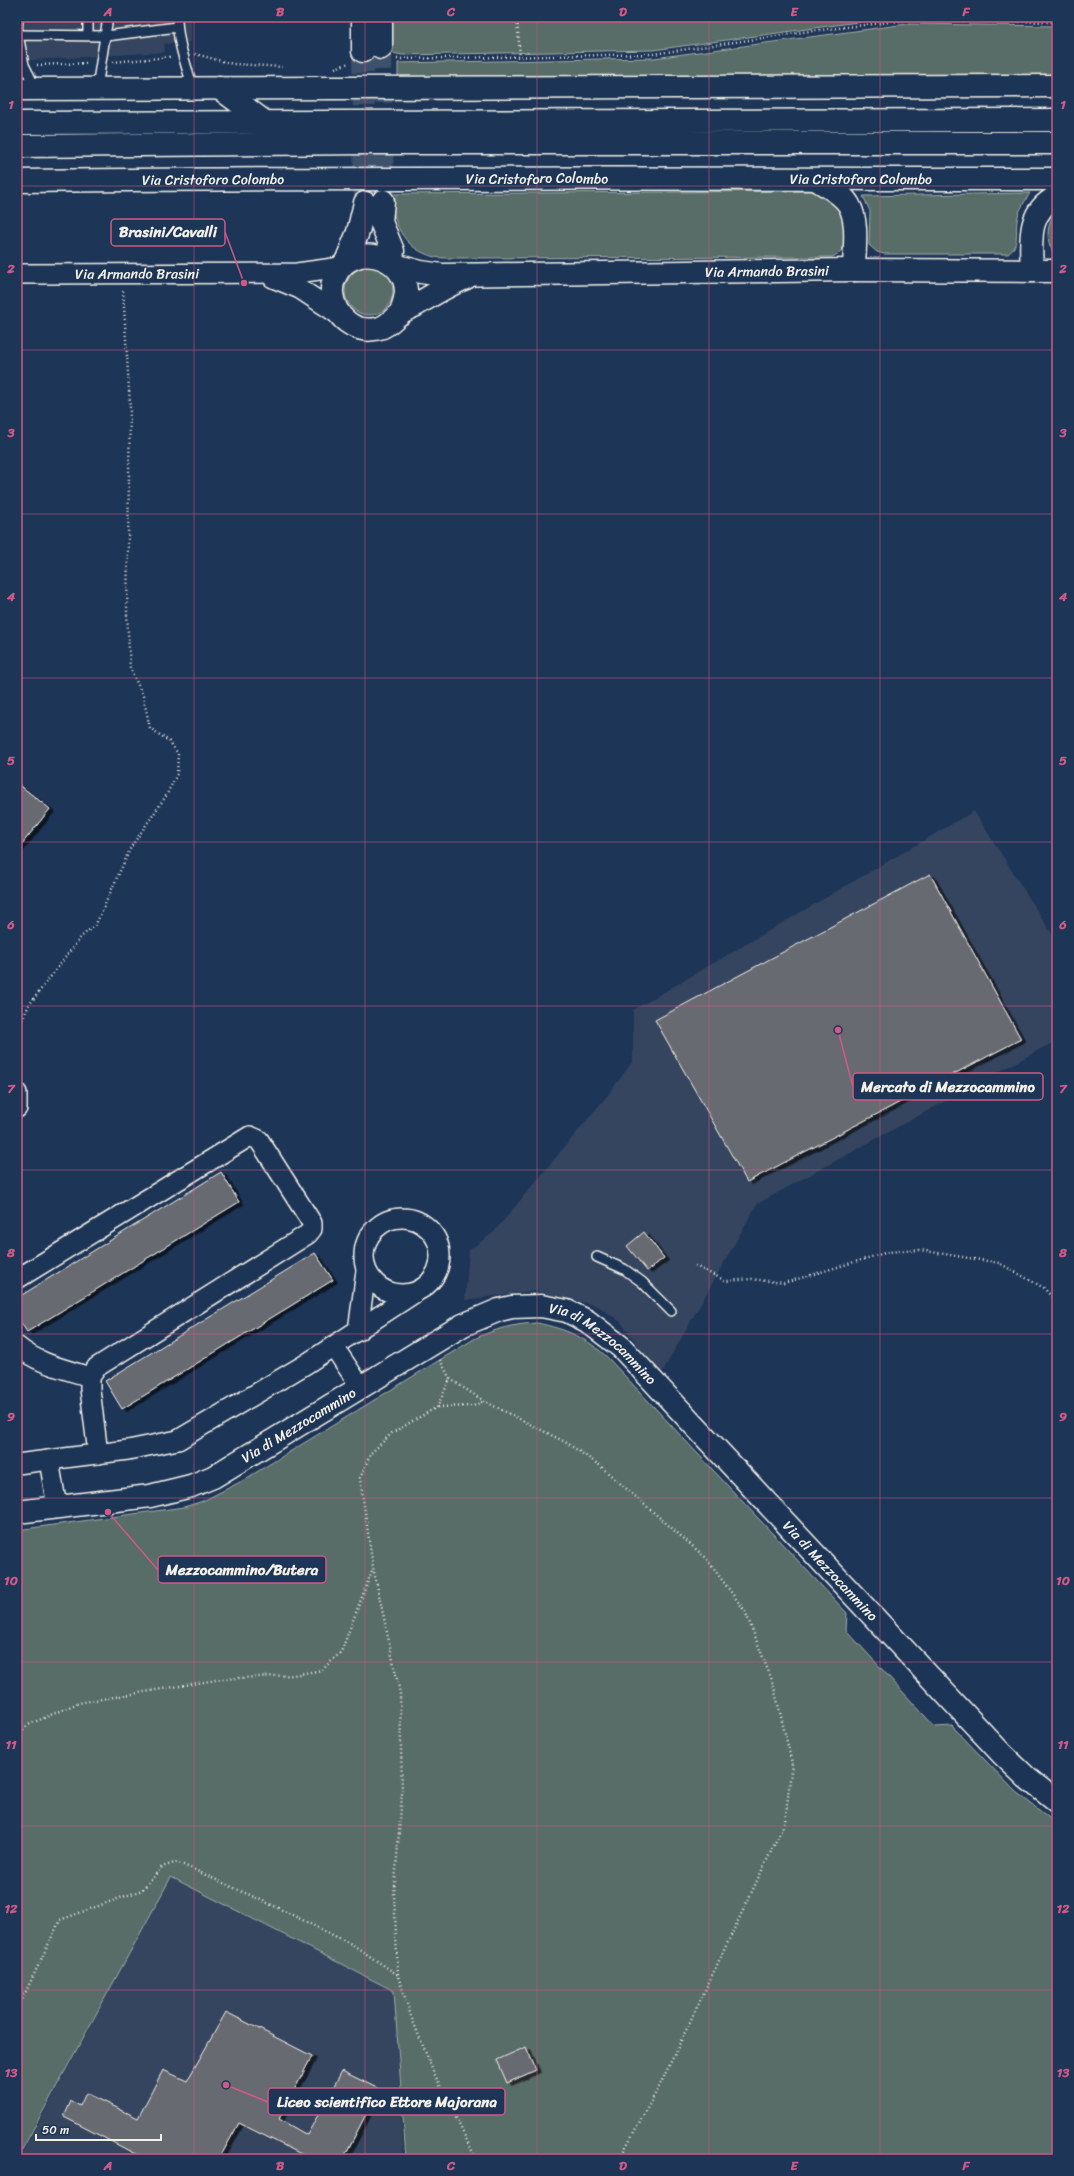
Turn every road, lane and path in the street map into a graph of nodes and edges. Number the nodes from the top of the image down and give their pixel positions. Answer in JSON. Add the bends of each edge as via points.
{"nodes":[{"id":1,"x":18,"y":17,"type":"edge"},
{"id":2,"x":88,"y":17,"type":"edge"},
{"id":3,"x":108,"y":17,"type":"edge"},
{"id":4,"x":177,"y":17,"type":"edge"},
{"id":5,"x":363,"y":17,"type":"edge"},
{"id":6,"x":381,"y":17,"type":"edge"},
{"id":7,"x":517,"y":17,"type":"edge"},
{"id":8,"x":1057,"y":22,"type":"edge"},
{"id":9,"x":177,"y":27,"type":"junction"},
{"id":10,"x":18,"y":35,"type":"edge"},
{"id":11,"x":88,"y":35,"type":"junction"},
{"id":12,"x":106,"y":36,"type":"junction"},
{"id":13,"x":381,"y":53,"type":"junction"},
{"id":14,"x":520,"y":57,"type":"junction"},
{"id":15,"x":1057,"y":86,"type":"edge"},
{"id":16,"x":97,"y":88,"type":"junction"},
{"id":17,"x":193,"y":88,"type":"junction"},
{"id":18,"x":219,"y":88,"type":"junction"},
{"id":19,"x":27,"y":89,"type":"edge"},
{"id":20,"x":1057,"y":120,"type":"edge"},
{"id":21,"x":265,"y":122,"type":"junction"},
{"id":22,"x":17,"y":123,"type":"edge"},
{"id":23,"x":1057,"y":143,"type":"edge"},
{"id":24,"x":17,"y":146,"type":"edge"},
{"id":25,"x":1057,"y":179,"type":"edge"},
{"id":26,"x":817,"y":180,"type":"junction"},
{"id":27,"x":17,"y":181,"type":"edge"},
{"id":28,"x":1057,"y":197,"type":"edge"},
{"id":29,"x":393,"y":264,"type":"junction"},
{"id":30,"x":344,"y":265,"type":"junction"},
{"id":31,"x":854,"y":270,"type":"junction"},
{"id":32,"x":1032,"y":271,"type":"junction"},
{"id":33,"x":1057,"y":271,"type":"edge"},
{"id":34,"x":17,"y":274,"type":"edge"},
{"id":35,"x":122,"y":274,"type":"junction"},
{"id":36,"x":256,"y":274,"type":"junction"},
{"id":37,"x":477,"y":274,"type":"junction"},
{"id":38,"x":338,"y":314,"type":"junction"},
{"id":39,"x":400,"y":314,"type":"junction"},
{"id":40,"x":17,"y":1031,"type":"edge"},
{"id":41,"x":17,"y":1093,"type":"edge"},
{"id":42,"x":17,"y":1108,"type":"edge"},
{"id":43,"x":597,"y":1257,"type":"dead end"},
{"id":44,"x":696,"y":1266,"type":"dead end"},
{"id":45,"x":366,"y":1271,"type":"junction"},
{"id":46,"x":17,"y":1279,"type":"edge"},
{"id":47,"x":416,"y":1292,"type":"junction"},
{"id":48,"x":1057,"y":1303,"type":"edge"},
{"id":49,"x":672,"y":1311,"type":"dead end"},
{"id":50,"x":358,"y":1331,"type":"junction"},
{"id":51,"x":431,"y":1344,"type":"junction"},
{"id":52,"x":17,"y":1346,"type":"edge"},
{"id":53,"x":334,"y":1347,"type":"junction"},
{"id":54,"x":90,"y":1377,"type":"junction"},
{"id":55,"x":450,"y":1379,"type":"junction"},
{"id":56,"x":360,"y":1386,"type":"junction"},
{"id":57,"x":484,"y":1401,"type":"junction"},
{"id":58,"x":437,"y":1407,"type":"junction"},
{"id":59,"x":98,"y":1454,"type":"junction"},
{"id":60,"x":49,"y":1460,"type":"junction"},
{"id":61,"x":17,"y":1464,"type":"edge"},
{"id":62,"x":57,"y":1507,"type":"junction"},
{"id":63,"x":17,"y":1512,"type":"edge"},
{"id":64,"x":373,"y":1567,"type":"junction"},
{"id":65,"x":17,"y":1735,"type":"edge"},
{"id":66,"x":1057,"y":1802,"type":"edge"},
{"id":67,"x":398,"y":1976,"type":"junction"},
{"id":68,"x":17,"y":2010,"type":"edge"},
{"id":69,"x":1057,"y":2155,"type":"edge"},
{"id":70,"x":476,"y":2159,"type":"edge"},
{"id":71,"x":619,"y":2159,"type":"edge"},
{"id":72,"x":1032,"y":2159,"type":"edge"}],
"edges":[{"from":1,"to":10,"type":"lane"},
{"from":2,"to":11,"type":"lane"},
{"from":3,"to":12,"type":"lane"},
{"from":4,"to":9,"type":"lane"},
{"from":5,"to":13,"type":"main road"},
{"from":6,"to":13,"type":"main road"},
{"from":7,"to":14,"type":"path"},
{"from":8,"to":14,"type":"path","via":[[907,20],[653,54]]},
{"from":9,"to":12,"type":"lane"},
{"from":9,"to":17,"type":"lane"},
{"from":10,"to":11,"type":"lane"},
{"from":10,"to":19,"type":"lane"},
{"from":11,"to":12,"type":"lane"},
{"from":12,"to":16,"type":"lane"},
{"from":13,"to":14,"type":"path"},
{"from":15,"to":18,"type":"main road"},
{"from":16,"to":17,"type":"main road"},
{"from":16,"to":19,"type":"main road"},
{"from":17,"to":18,"type":"main road"},
{"from":18,"to":21,"type":"main road"},
{"from":20,"to":21,"type":"main road"},
{"from":21,"to":22,"type":"main road"},
{"from":23,"to":24,"type":"main road"},
{"from":25,"to":26,"type":"main road","name":"Via Cristoforo Colombo"},
{"from":26,"to":27,"type":"main road","name":"Via Cristoforo Colombo","via":[[365,178]]},
{"from":26,"to":31,"type":"main road","via":[[842,197],[851,210],[854,224]]},
{"from":28,"to":32,"type":"main road","via":[[1042,208],[1032,224]]},
{"from":29,"to":30,"type":"main road","name":"Via Armando Brasini","via":[[379,256],[367,255],[356,257]]},
{"from":29,"to":30,"type":"main road","via":[[393,251],[374,202]]},
{"from":29,"to":37,"type":"main road","name":"Via Armando Brasini","via":[[428,274]]},
{"from":29,"to":39,"type":"main road","via":[[404,280],[406,291]]},
{"from":30,"to":36,"type":"street","name":"Via Armando Brasini","via":[[308,273]]},
{"from":30,"to":38,"type":"main road","via":[[334,278],[331,290]]},
{"from":31,"to":32,"type":"main road","name":"Via Armando Brasini"},
{"from":31,"to":37,"type":"main road","name":"Via Armando Brasini"},
{"from":32,"to":33,"type":"main road","name":"Via Armando Brasini"},
{"from":34,"to":35,"type":"street","name":"Via Armando Brasini"},
{"from":35,"to":36,"type":"street","name":"Via Armando Brasini"},
{"from":35,"to":40,"type":"path","via":[[130,406],[130,668],[143,696],[150,728],[170,742],[178,754],[177,774],[166,796],[131,847],[96,924],[80,937],[29,1005]]},
{"from":36,"to":38,"type":"street","name":"Via Armando Brasini","via":[[300,288]]},
{"from":37,"to":39,"type":"main road","name":"Via Armando Brasini","via":[[450,285]]},
{"from":38,"to":39,"type":"main road","name":"Via Armando Brasini","via":[[357,328],[369,330],[381,328]]},
{"from":41,"to":42,"type":"street"},
{"from":43,"to":49,"type":"lane","via":[[624,1269],[642,1282]]},
{"from":44,"to":48,"type":"path","via":[[726,1282],[752,1279],[784,1283],[888,1252],[920,1250],[999,1263],[1044,1288]]},
{"from":45,"to":47,"type":"street","via":[[374,1283],[388,1292],[402,1295]]},
{"from":45,"to":47,"type":"street","via":[[364,1256],[372,1232],[385,1222],[396,1219],[409,1219],[422,1224],[433,1234],[439,1248],[440,1260],[437,1271],[428,1284]]},
{"from":45,"to":50,"type":"street"},
{"from":46,"to":54,"type":"street","via":[[247,1137],[253,1136],[259,1140],[310,1220],[311,1232],[103,1362]]},
{"from":47,"to":50,"type":"street"},
{"from":50,"to":53,"type":"street"},
{"from":51,"to":55,"type":"path"},
{"from":51,"to":56,"type":"main road","name":"Via di Mezzocammino"},
{"from":51,"to":66,"type":"main road","name":"Via di Mezzocammino","via":[[487,1314],[526,1306],[553,1307],[567,1311],[604,1333],[621,1347],[1002,1754]]},
{"from":52,"to":54,"type":"street","via":[[42,1362]]},
{"from":53,"to":56,"type":"street"},
{"from":53,"to":59,"type":"street","via":[[178,1440]]},
{"from":54,"to":59,"type":"street"},
{"from":55,"to":57,"type":"path"},
{"from":55,"to":58,"type":"path"},
{"from":56,"to":62,"type":"main road","name":"Via di Mezzocammino","via":[[230,1467],[198,1483],[150,1496]]},
{"from":57,"to":58,"type":"path","via":[[473,1406]]},
{"from":57,"to":71,"type":"path","via":[[567,1443],[599,1465],[705,1557],[745,1611],[773,1683],[792,1763],[785,1822],[660,2088]]},
{"from":58,"to":64,"type":"path","via":[[387,1438],[371,1453],[360,1478]]},
{"from":59,"to":60,"type":"street"},
{"from":60,"to":61,"type":"street"},
{"from":60,"to":62,"type":"street"},
{"from":62,"to":63,"type":"main road","name":"Via di Mezzocammino"},
{"from":64,"to":65,"type":"path","via":[[341,1652],[322,1670],[294,1675],[222,1679],[78,1703],[28,1725]]},
{"from":64,"to":67,"type":"path","via":[[400,1693],[402,1794],[394,1895]]},
{"from":67,"to":68,"type":"path","via":[[353,1945],[177,1862],[162,1867],[142,1890],[60,1920]]},
{"from":67,"to":70,"type":"path","via":[[433,2071]]},
{"from":69,"to":72,"type":"path"}]}
